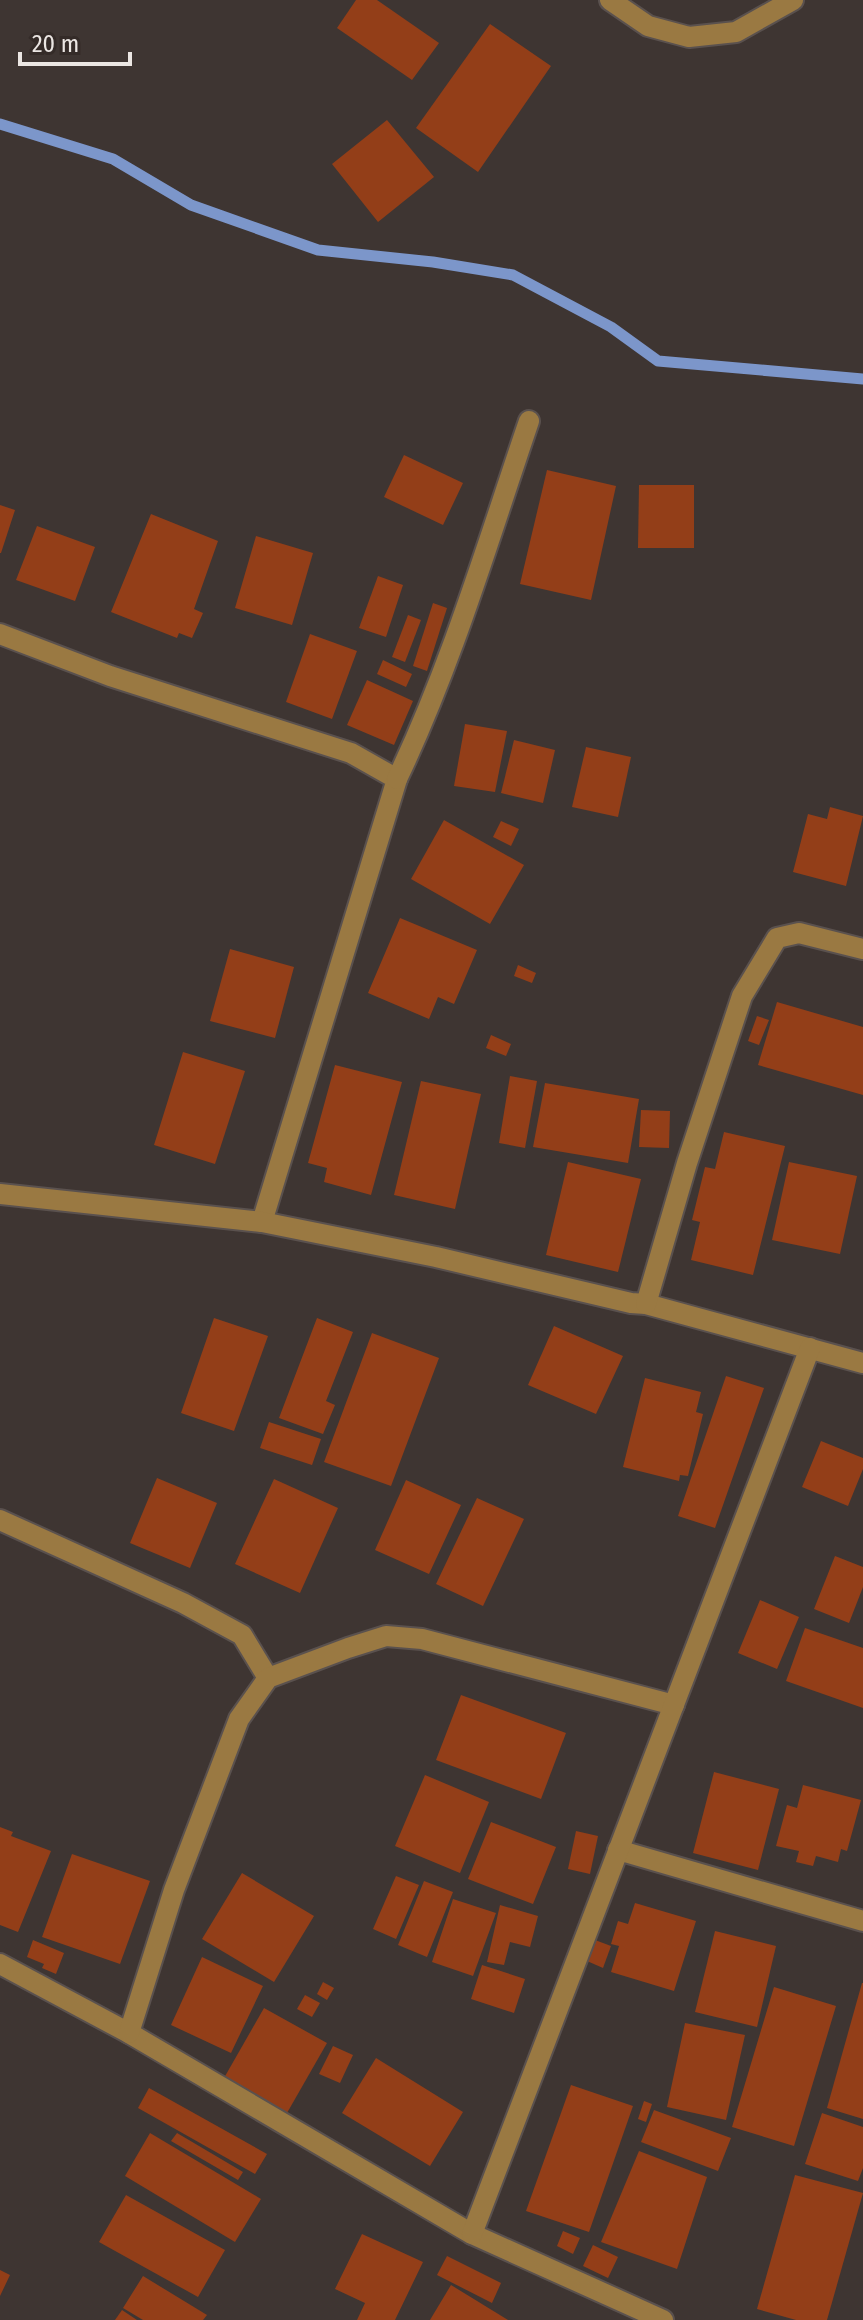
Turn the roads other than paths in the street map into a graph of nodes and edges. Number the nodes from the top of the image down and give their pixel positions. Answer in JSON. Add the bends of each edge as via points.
{"nodes":[{"id":1,"x":610,"y":0,"type":"edge"},
{"id":2,"x":793,"y":0,"type":"edge"},
{"id":3,"x":529,"y":421,"type":"dead end"},
{"id":4,"x":0,"y":634,"type":"edge"},
{"id":5,"x":397,"y":779,"type":"junction"},
{"id":6,"x":863,"y":949,"type":"edge"},
{"id":7,"x":0,"y":1194,"type":"edge"},
{"id":8,"x":262,"y":1222,"type":"junction"},
{"id":9,"x":646,"y":1304,"type":"junction"},
{"id":10,"x":810,"y":1348,"type":"junction"},
{"id":11,"x":863,"y":1363,"type":"edge"},
{"id":12,"x":0,"y":1520,"type":"edge"},
{"id":13,"x":268,"y":1678,"type":"junction"},
{"id":14,"x":674,"y":1705,"type":"junction"},
{"id":15,"x":618,"y":1850,"type":"junction"},
{"id":16,"x":863,"y":1921,"type":"edge"},
{"id":17,"x":0,"y":1964,"type":"edge"},
{"id":18,"x":129,"y":2033,"type":"junction"},
{"id":19,"x":472,"y":2234,"type":"junction"},
{"id":20,"x":663,"y":2320,"type":"edge"}],
"edges":[{"from":1,"to":2,"type":"street","via":[[648,26],[689,37],[736,32]]},
{"from":3,"to":5,"type":"street","via":[[452,648]]},
{"from":4,"to":5,"type":"street","via":[[110,676],[351,753]]},
{"from":5,"to":8,"type":"street"},
{"from":6,"to":9,"type":"street","via":[[799,933],[777,938],[742,996]]},
{"from":7,"to":8,"type":"street"},
{"from":8,"to":9,"type":"street"},
{"from":9,"to":10,"type":"street"},
{"from":10,"to":11,"type":"street"},
{"from":10,"to":14,"type":"street"},
{"from":12,"to":13,"type":"street","via":[[242,1635]]},
{"from":13,"to":14,"type":"street","via":[[386,1636],[422,1639]]},
{"from":13,"to":18,"type":"street","via":[[239,1719],[174,1890]]},
{"from":14,"to":15,"type":"street"},
{"from":15,"to":16,"type":"street"},
{"from":15,"to":19,"type":"street"},
{"from":17,"to":18,"type":"street"},
{"from":18,"to":19,"type":"street"},
{"from":19,"to":20,"type":"street"}]}
